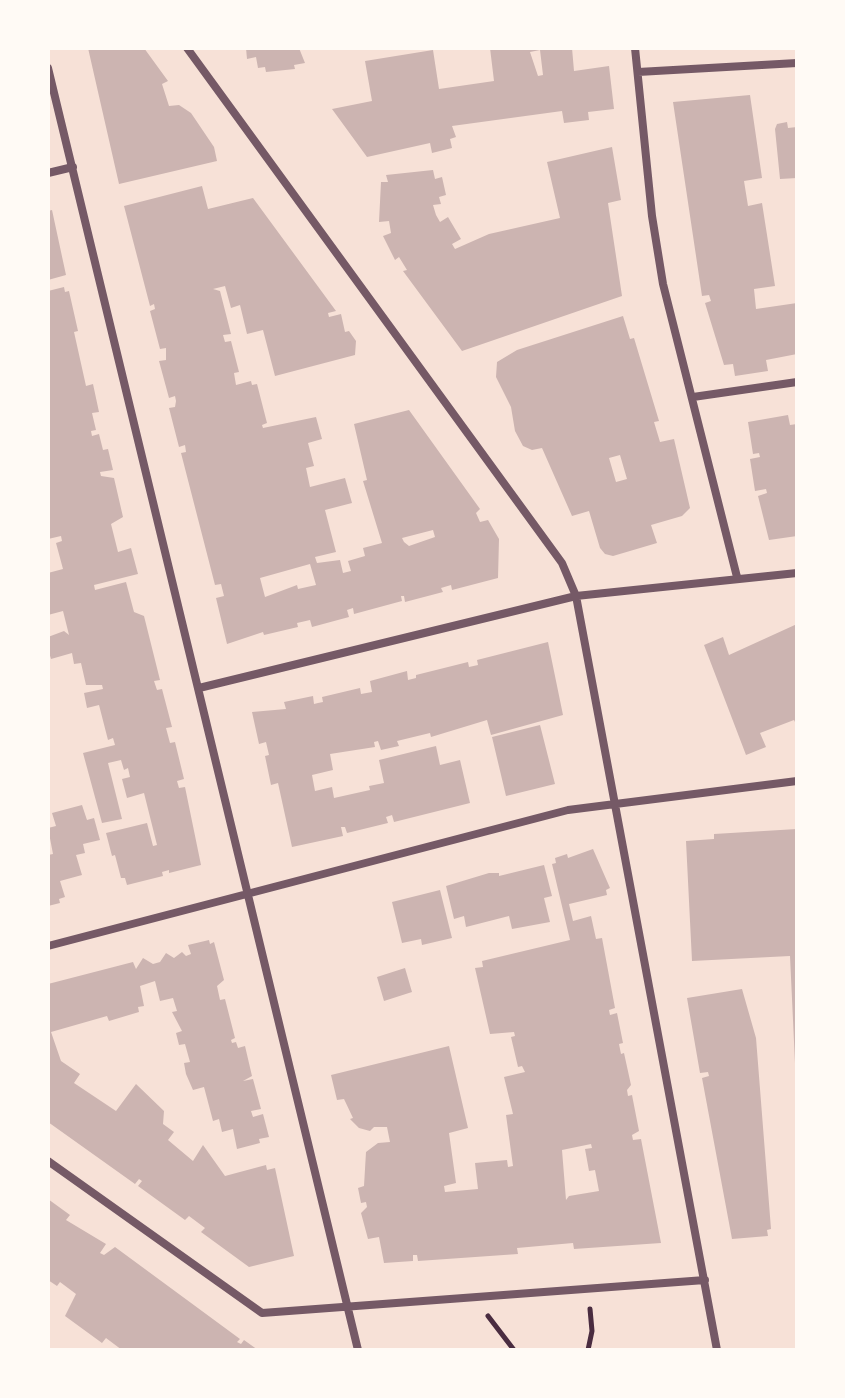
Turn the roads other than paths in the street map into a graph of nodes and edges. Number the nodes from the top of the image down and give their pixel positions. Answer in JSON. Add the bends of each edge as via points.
{"nodes":[{"id":1,"x":187,"y":48,"type":"edge"},
{"id":2,"x":635,"y":48,"type":"edge"},
{"id":3,"x":797,"y":63,"type":"edge"},
{"id":4,"x":48,"y":68,"type":"edge"},
{"id":5,"x":638,"y":72,"type":"junction"},
{"id":6,"x":73,"y":167,"type":"junction"},
{"id":7,"x":48,"y":173,"type":"edge"},
{"id":8,"x":797,"y":382,"type":"edge"},
{"id":9,"x":693,"y":397,"type":"junction"},
{"id":10,"x":797,"y":573,"type":"edge"},
{"id":11,"x":737,"y":577,"type":"junction"},
{"id":12,"x":576,"y":596,"type":"junction"},
{"id":13,"x":199,"y":688,"type":"junction"},
{"id":14,"x":797,"y":781,"type":"edge"},
{"id":15,"x":615,"y":801,"type":"junction"},
{"id":16,"x":246,"y":893,"type":"junction"},
{"id":17,"x":48,"y":946,"type":"edge"},
{"id":18,"x":48,"y":1161,"type":"edge"},
{"id":19,"x":705,"y":1280,"type":"junction"},
{"id":20,"x":347,"y":1305,"type":"junction"},
{"id":21,"x":358,"y":1350,"type":"edge"},
{"id":22,"x":717,"y":1350,"type":"edge"}],
"edges":[{"from":1,"to":12,"type":"street","via":[[562,563]]},
{"from":2,"to":5,"type":"street"},
{"from":3,"to":5,"type":"street"},
{"from":4,"to":6,"type":"street"},
{"from":5,"to":9,"type":"street","via":[[656,248]]},
{"from":6,"to":7,"type":"street"},
{"from":6,"to":13,"type":"street"},
{"from":8,"to":9,"type":"street"},
{"from":9,"to":11,"type":"street"},
{"from":10,"to":11,"type":"street"},
{"from":11,"to":12,"type":"street"},
{"from":12,"to":13,"type":"street"},
{"from":12,"to":15,"type":"street"},
{"from":13,"to":16,"type":"street"},
{"from":14,"to":15,"type":"street"},
{"from":15,"to":16,"type":"street"},
{"from":15,"to":19,"type":"street"},
{"from":16,"to":17,"type":"street"},
{"from":16,"to":20,"type":"street"},
{"from":18,"to":20,"type":"street","via":[[262,1313]]},
{"from":19,"to":20,"type":"street"},
{"from":19,"to":22,"type":"street"},
{"from":20,"to":21,"type":"street"}]}
